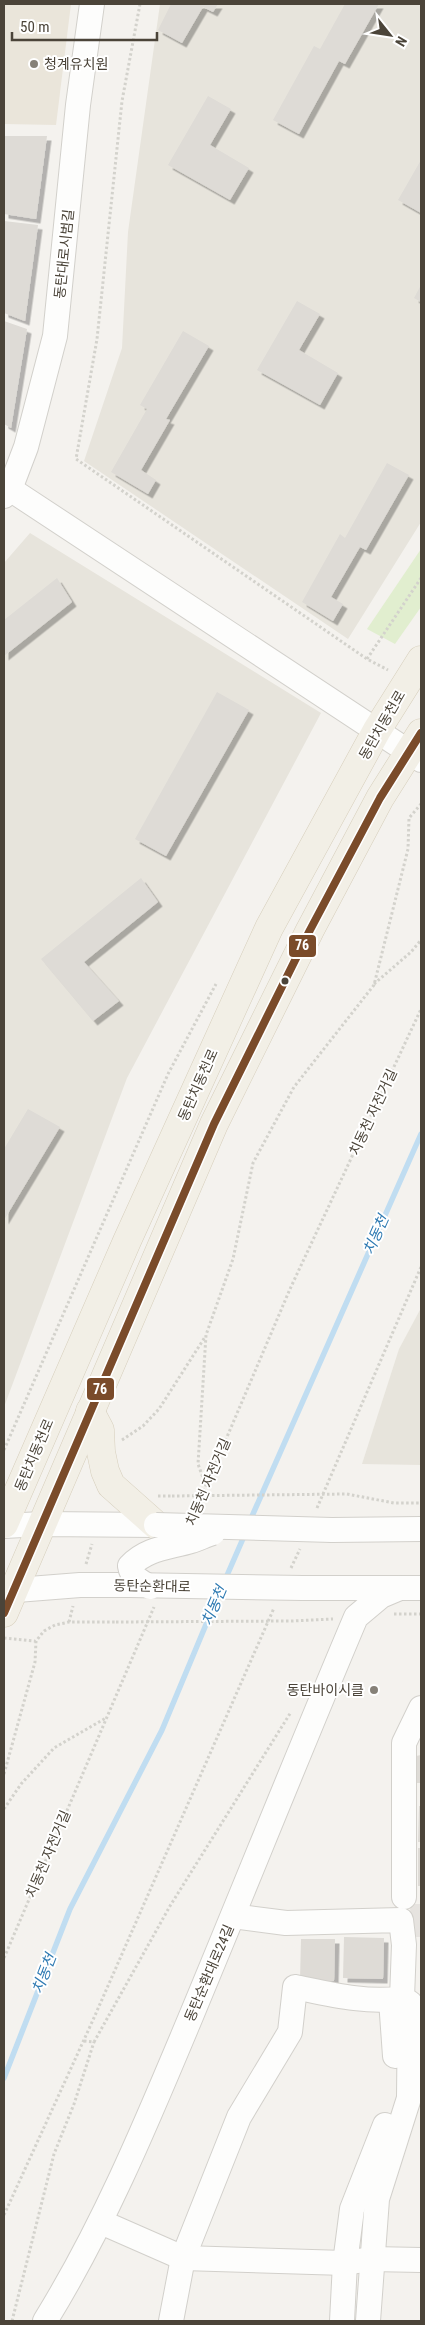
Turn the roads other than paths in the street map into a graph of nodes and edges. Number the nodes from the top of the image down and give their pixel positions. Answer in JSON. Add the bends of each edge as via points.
{"nodes":[{"id":1,"x":92,"y":4,"type":"edge"},
{"id":2,"x":7,"y":492,"type":"edge"},
{"id":3,"x":421,"y":660,"type":"edge"},
{"id":4,"x":377,"y":730,"type":"junction"},
{"id":5,"x":417,"y":748,"type":"edge"},
{"id":6,"x":90,"y":1411,"type":"junction"},
{"id":7,"x":42,"y":1524,"type":"junction"},
{"id":8,"x":4,"y":1525,"type":"edge"},
{"id":9,"x":156,"y":1526,"type":"junction"},
{"id":10,"x":226,"y":1527,"type":"junction"},
{"id":11,"x":421,"y":1529,"type":"edge"},
{"id":12,"x":305,"y":1585,"type":"junction"},
{"id":13,"x":411,"y":1588,"type":"edge"},
{"id":14,"x":146,"y":1591,"type":"junction"},
{"id":15,"x":7,"y":1598,"type":"edge"},
{"id":16,"x":356,"y":1617,"type":"junction"},
{"id":17,"x":421,"y":1708,"type":"edge"},
{"id":18,"x":409,"y":1904,"type":"edge"},
{"id":19,"x":233,"y":1916,"type":"junction"},
{"id":20,"x":413,"y":1945,"type":"edge"},
{"id":21,"x":397,"y":1999,"type":"junction"},
{"id":22,"x":100,"y":2222,"type":"junction"},
{"id":23,"x":183,"y":2258,"type":"junction"},
{"id":24,"x":371,"y":2259,"type":"junction"},
{"id":25,"x":421,"y":2260,"type":"edge"},
{"id":26,"x":345,"y":2263,"type":"junction"},
{"id":27,"x":45,"y":2321,"type":"edge"},
{"id":28,"x":171,"y":2321,"type":"edge"},
{"id":29,"x":342,"y":2321,"type":"edge"},
{"id":30,"x":368,"y":2321,"type":"edge"}],
"edges":[{"from":1,"to":2,"type":"street","name":"동탄대로시범길","via":[[78,105],[55,336],[26,447]]},
{"from":2,"to":4,"type":"street"},
{"from":3,"to":4,"type":"main road","name":"동탄치동천로"},
{"from":4,"to":5,"type":"street"},
{"from":4,"to":8,"type":"main road","name":"동탄치동천로","via":[[269,928],[127,1241]]},
{"from":5,"to":6,"type":"main road","via":[[380,798],[214,1124]]},
{"from":6,"to":7,"type":"main road"},
{"from":6,"to":9,"type":"main road","via":[[100,1430],[101,1452],[111,1485]]},
{"from":7,"to":8,"type":"street"},
{"from":7,"to":9,"type":"street"},
{"from":7,"to":15,"type":"main road"},
{"from":9,"to":10,"type":"street","bridge":true},
{"from":10,"to":11,"type":"street","bridge":true},
{"from":10,"to":14,"type":"street","bridge":true,"via":[[192,1541],[161,1547],[136,1559],[130,1566],[131,1573]]},
{"from":12,"to":13,"type":"street","name":"동탄순환대로"},
{"from":12,"to":14,"type":"street","name":"동탄순환대로","bridge":true},
{"from":12,"to":16,"type":"street"},
{"from":13,"to":16,"type":"street","via":[[381,1596]]},
{"from":14,"to":15,"type":"street","name":"동탄순환대로","via":[[80,1585]]},
{"from":16,"to":19,"type":"street","name":"동탄순환대로24길"},
{"from":17,"to":18,"type":"street","via":[[404,1744]]},
{"from":18,"to":19,"type":"street","via":[[286,1923]]},
{"from":18,"to":20,"type":"street"},
{"from":19,"to":22,"type":"street","name":"동탄순환대로24길","via":[[141,2137]]},
{"from":20,"to":21,"type":"street"},
{"from":21,"to":23,"type":"street","via":[[336,1996],[295,1987],[290,2032],[239,2117]]},
{"from":21,"to":24,"type":"street","via":[[410,2003],[409,2098],[377,2198]]},
{"from":21,"to":26,"type":"street","via":[[397,2095],[352,2210]]},
{"from":22,"to":23,"type":"street"},
{"from":22,"to":27,"type":"street","name":"동탄순환대로24길"},
{"from":23,"to":26,"type":"street"},
{"from":23,"to":28,"type":"street"},
{"from":24,"to":25,"type":"street"},
{"from":24,"to":26,"type":"street"},
{"from":24,"to":30,"type":"street"},
{"from":26,"to":29,"type":"street"}]}
